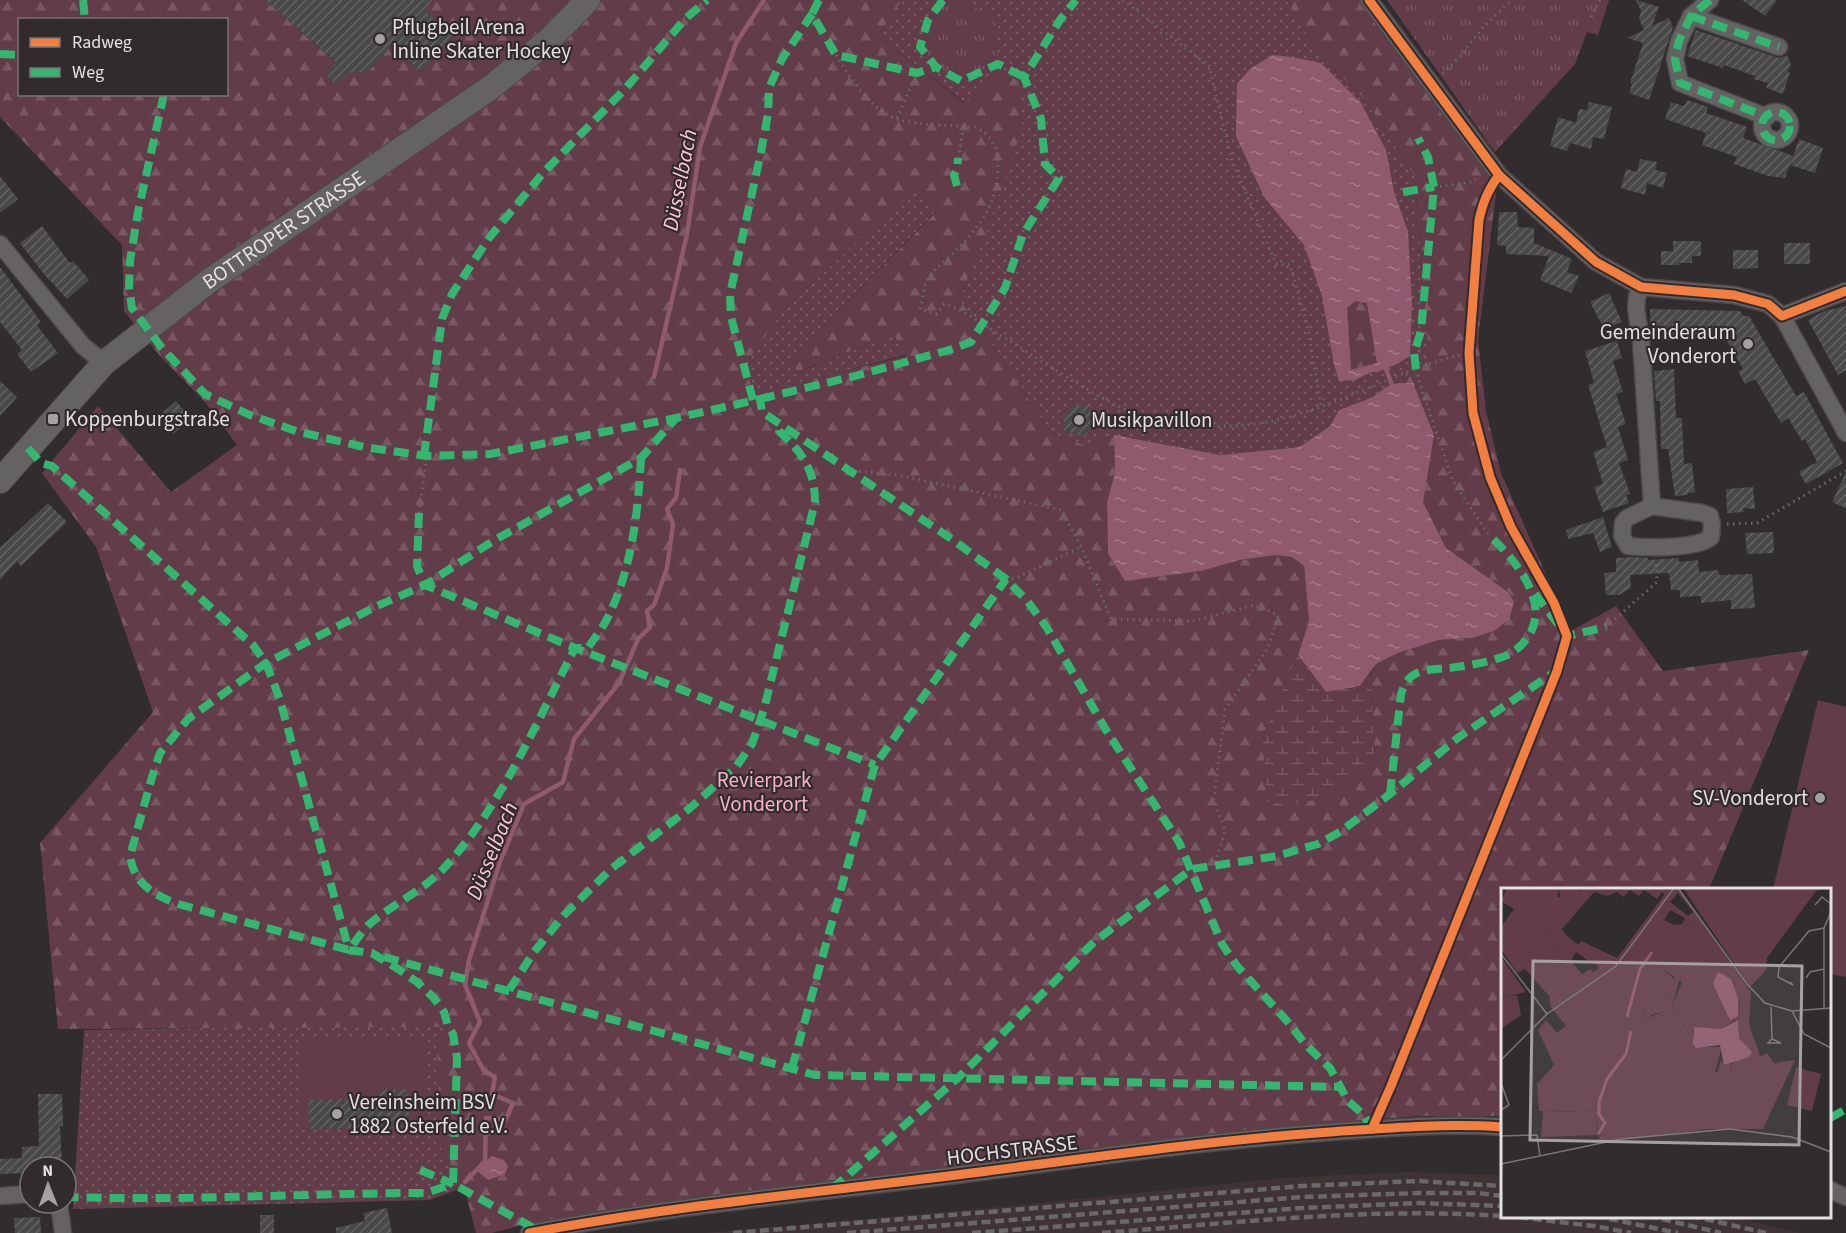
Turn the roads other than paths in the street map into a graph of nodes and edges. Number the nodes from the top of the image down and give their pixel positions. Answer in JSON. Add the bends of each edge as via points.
{"nodes":[{"id":1,"x":588,"y":0,"type":"edge"},
{"id":2,"x":1369,"y":0,"type":"edge"},
{"id":3,"x":1710,"y":0,"type":"edge"},
{"id":4,"x":1691,"y":16,"type":"junction"},
{"id":5,"x":1779,"y":47,"type":"dead end"},
{"id":6,"x":1767,"y":117,"type":"dead end"},
{"id":7,"x":0,"y":244,"type":"edge"},
{"id":8,"x":1641,"y":287,"type":"junction"},
{"id":9,"x":1846,"y":291,"type":"edge"},
{"id":10,"x":1782,"y":316,"type":"junction"},
{"id":11,"x":104,"y":363,"type":"junction"},
{"id":12,"x":1846,"y":433,"type":"edge"},
{"id":13,"x":0,"y":481,"type":"edge"},
{"id":14,"x":1652,"y":506,"type":"junction"},
{"id":15,"x":1501,"y":1127,"type":"edge"},
{"id":16,"x":1831,"y":1190,"type":"edge"},
{"id":17,"x":18,"y":1195,"type":"edge"},
{"id":18,"x":0,"y":1196,"type":"edge"},
{"id":19,"x":1846,"y":1197,"type":"edge"},
{"id":20,"x":61,"y":1215,"type":"edge"},
{"id":21,"x":63,"y":1233,"type":"edge"},
{"id":22,"x":529,"y":1233,"type":"edge"}],
"edges":[{"from":1,"to":11,"type":"main road","name":"BOTTROPER STRASSE","via":[[549,40],[490,88],[209,281]]},
{"from":2,"to":8,"type":"street","via":[[1499,175],[1596,262]]},
{"from":3,"to":4,"type":"street"},
{"from":4,"to":5,"type":"street"},
{"from":4,"to":6,"type":"street","via":[[1678,40],[1675,59],[1680,83]]},
{"from":7,"to":11,"type":"street","via":[[83,346]]},
{"from":8,"to":10,"type":"street","via":[[1734,295],[1768,304]]},
{"from":8,"to":14,"type":"street","via":[[1636,308]]},
{"from":9,"to":10,"type":"street"},
{"from":10,"to":12,"type":"street"},
{"from":11,"to":13,"type":"main road","name":"BOTTROPER STRASSE"},
{"from":14,"to":14,"type":"street","via":[[1623,523],[1621,530],[1628,546],[1700,543],[1711,537],[1710,516]]},
{"from":15,"to":22,"type":"street","name":"HOCHSTRASSE","via":[[1372,1129],[1205,1143],[659,1210]]},
{"from":16,"to":19,"type":"street"},
{"from":17,"to":18,"type":"street"},
{"from":20,"to":21,"type":"street"}]}
